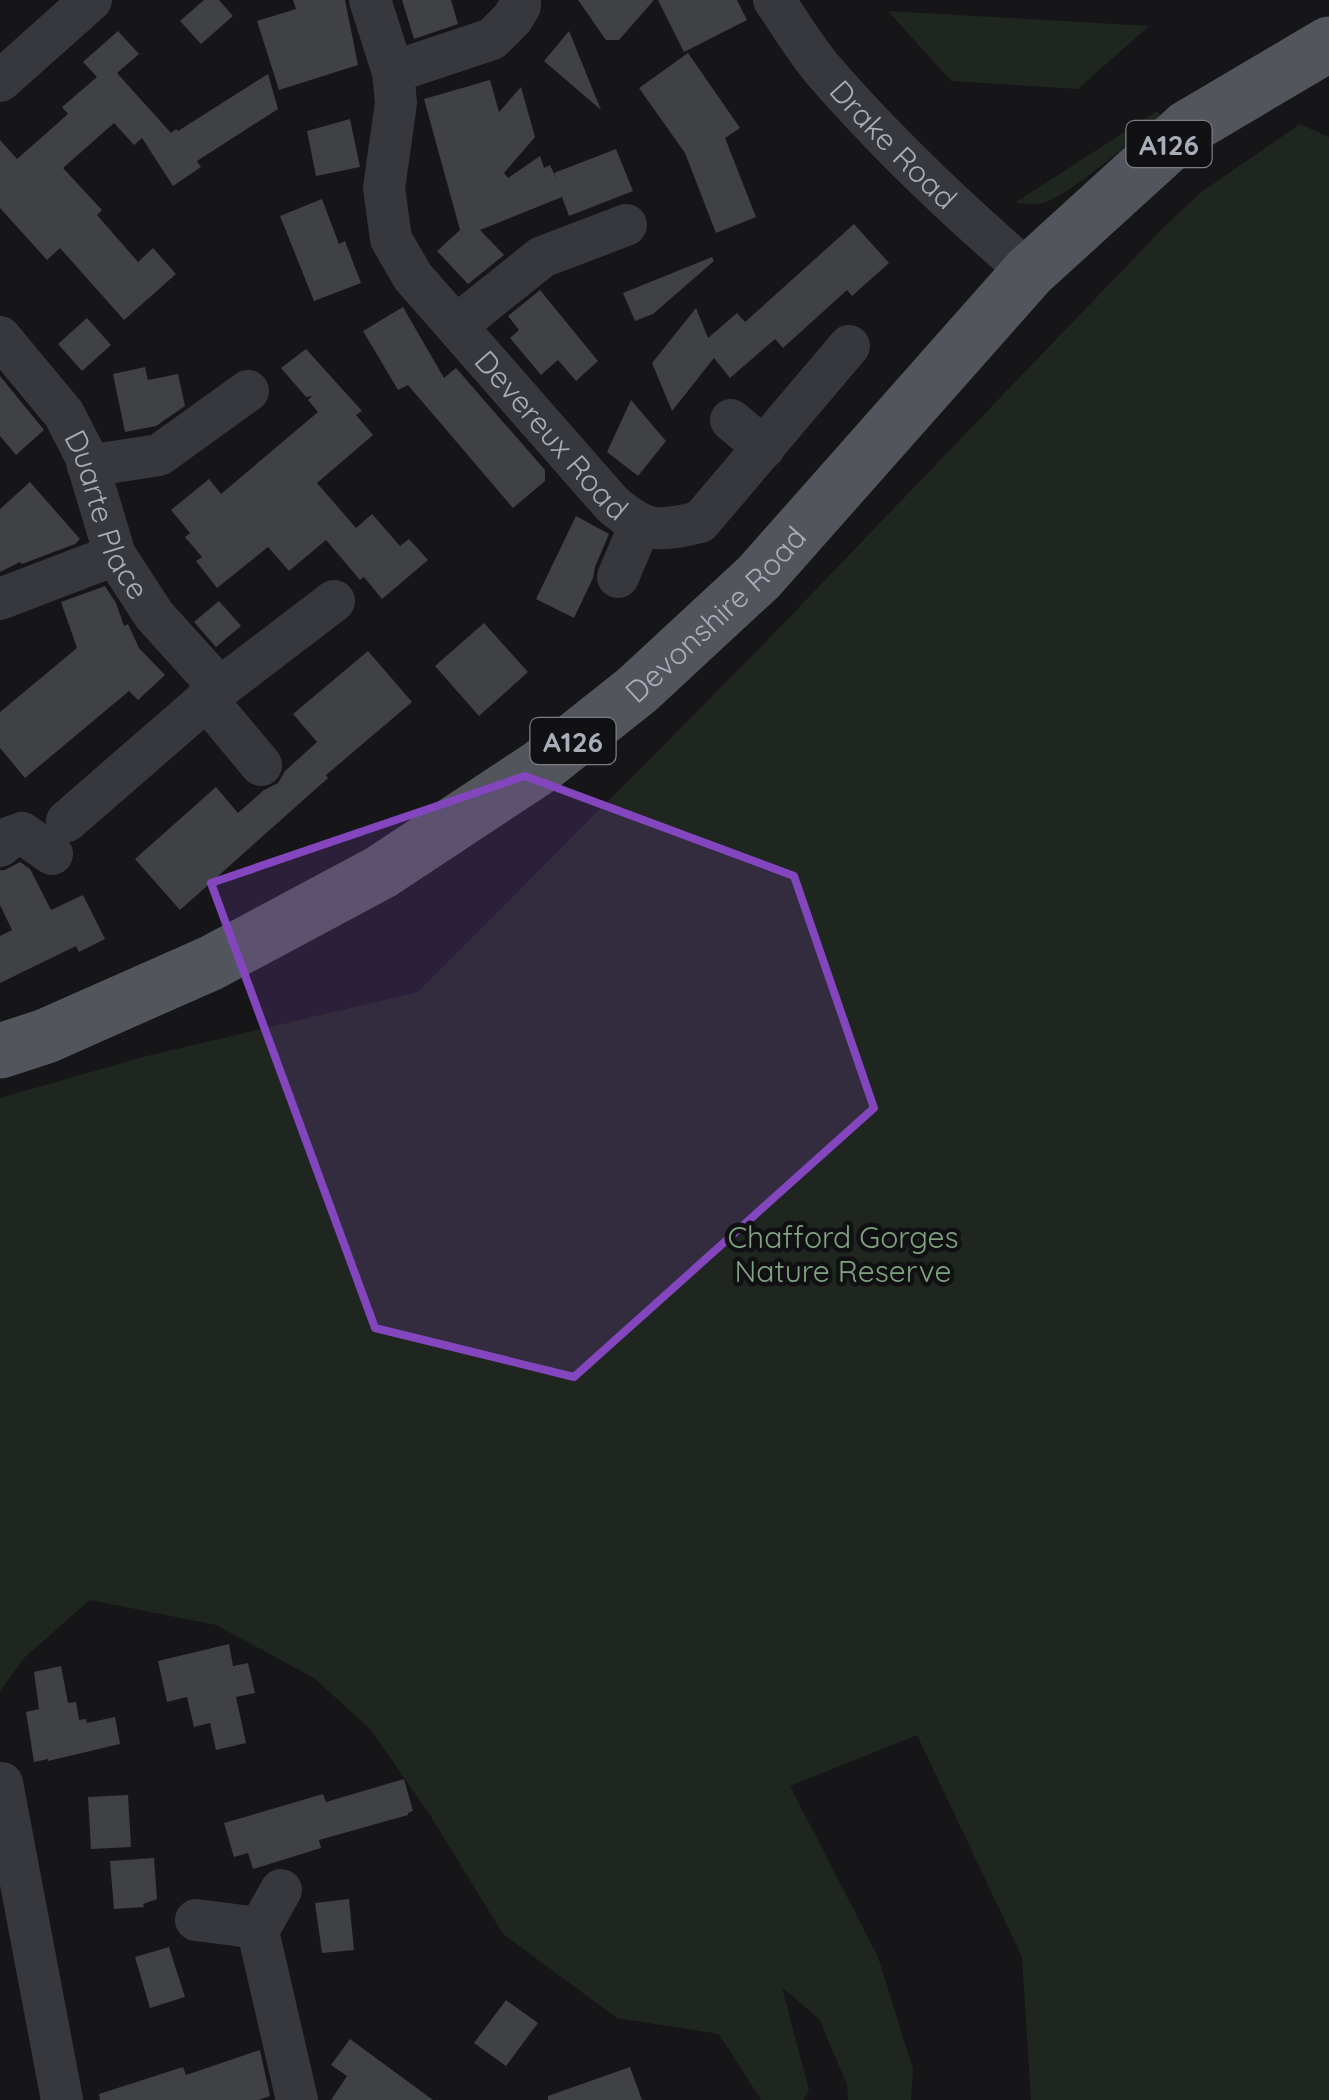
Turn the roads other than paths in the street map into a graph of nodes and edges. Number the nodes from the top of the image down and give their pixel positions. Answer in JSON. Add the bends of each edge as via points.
{"nodes":[{"id":1,"x":91,"y":0,"type":"edge"},
{"id":2,"x":370,"y":0,"type":"edge"},
{"id":3,"x":520,"y":0,"type":"edge"},
{"id":4,"x":774,"y":0,"type":"edge"},
{"id":5,"x":1329,"y":44,"type":"edge"},
{"id":6,"x":393,"y":72,"type":"junction"},
{"id":7,"x":0,"y":81,"type":"edge"},
{"id":8,"x":626,"y":226,"type":"dead end"},
{"id":9,"x":1029,"y":272,"type":"junction"},
{"id":10,"x":457,"y":326,"type":"junction"},
{"id":11,"x":0,"y":336,"type":"edge"},
{"id":12,"x":849,"y":346,"type":"dead end"},
{"id":13,"x":248,"y":392,"type":"dead end"},
{"id":14,"x":731,"y":420,"type":"dead end"},
{"id":15,"x":764,"y":448,"type":"junction"},
{"id":16,"x":88,"y":466,"type":"junction"},
{"id":17,"x":640,"y":524,"type":"junction"},
{"id":18,"x":115,"y":555,"type":"junction"},
{"id":19,"x":618,"y":577,"type":"dead end"},
{"id":20,"x":0,"y":599,"type":"edge"},
{"id":21,"x":334,"y":601,"type":"dead end"},
{"id":22,"x":213,"y":693,"type":"junction"},
{"id":23,"x":262,"y":764,"type":"dead end"},
{"id":24,"x":0,"y":846,"type":"edge"},
{"id":25,"x":0,"y":1051,"type":"edge"},
{"id":26,"x":2,"y":1783,"type":"edge"},
{"id":27,"x":7,"y":1853,"type":"edge"},
{"id":28,"x":281,"y":1890,"type":"dead end"},
{"id":29,"x":196,"y":1920,"type":"dead end"},
{"id":30,"x":258,"y":1930,"type":"junction"},
{"id":31,"x":62,"y":2100,"type":"edge"},
{"id":32,"x":297,"y":2100,"type":"edge"}],
"edges":[{"from":1,"to":7,"type":"street"},
{"from":2,"to":6,"type":"street","name":"Devereux Road"},
{"from":3,"to":6,"type":"street","via":[[492,39]]},
{"from":4,"to":9,"type":"street","name":"Drake Road","via":[[821,68],[877,128]]},
{"from":5,"to":9,"type":"main road","name":"Devonshire Road","number":"A126","via":[[1187,128]]},
{"from":6,"to":10,"type":"street","name":"Devereux Road","via":[[396,102],[384,188],[390,239]]},
{"from":8,"to":10,"type":"street","via":[[542,257]]},
{"from":9,"to":25,"type":"main road","name":"Devonshire Road","number":"A126","via":[[759,577],[638,690],[540,767],[381,872],[211,964]]},
{"from":10,"to":17,"type":"street","name":"Devereux Road","via":[[612,504]]},
{"from":11,"to":16,"type":"street","name":"Duarte Place","via":[[64,414]]},
{"from":12,"to":15,"type":"street","name":"Devereux Road"},
{"from":13,"to":16,"type":"street","via":[[159,456]]},
{"from":14,"to":15,"type":"street"},
{"from":15,"to":17,"type":"street","name":"Devereux Road","via":[[700,522],[666,530]]},
{"from":16,"to":18,"type":"street","name":"Duarte Place"},
{"from":17,"to":19,"type":"street"},
{"from":18,"to":20,"type":"street"},
{"from":18,"to":22,"type":"street","name":"Duarte Place"},
{"from":21,"to":22,"type":"street"},
{"from":22,"to":23,"type":"street","name":"Duarte Place"},
{"from":22,"to":24,"type":"street","via":[[59,837],[22,833]]},
{"from":26,"to":27,"type":"street"},
{"from":27,"to":31,"type":"street"},
{"from":28,"to":30,"type":"street"},
{"from":29,"to":30,"type":"street"},
{"from":30,"to":32,"type":"street"}]}
